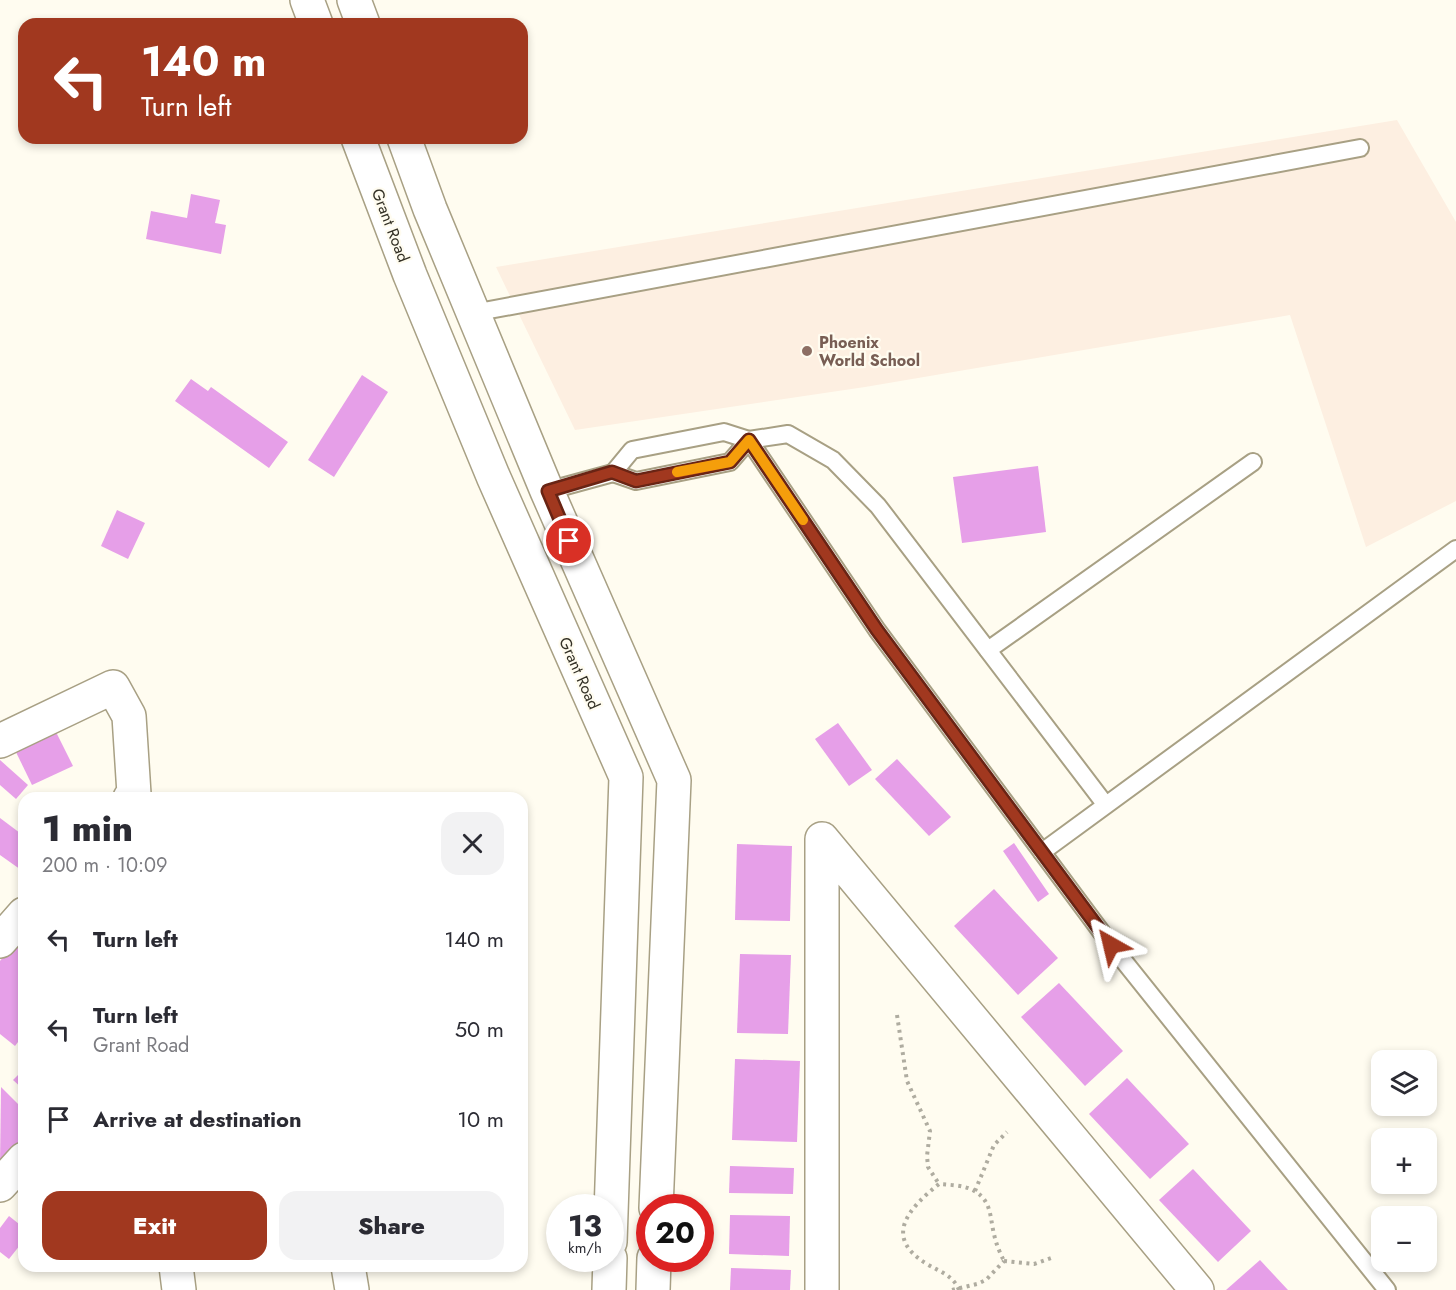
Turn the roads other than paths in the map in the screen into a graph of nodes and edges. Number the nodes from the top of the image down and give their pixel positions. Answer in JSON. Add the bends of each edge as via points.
{"nodes":[{"id":1,"x":307,"y":0,"type":"edge"},
{"id":2,"x":354,"y":0,"type":"edge"},
{"id":3,"x":314,"y":18,"type":"edge"},
{"id":4,"x":361,"y":18,"type":"edge"},
{"id":5,"x":360,"y":144,"type":"edge"},
{"id":6,"x":406,"y":144,"type":"edge"},
{"id":7,"x":1360,"y":148,"type":"dead end"},
{"id":8,"x":473,"y":313,"type":"junction"},
{"id":9,"x":749,"y":440,"type":"junction"},
{"id":10,"x":1253,"y":462,"type":"dead end"},
{"id":11,"x":612,"y":472,"type":"junction"},
{"id":12,"x":548,"y":491,"type":"junction"},
{"id":13,"x":1456,"y":549,"type":"edge"},
{"id":14,"x":988,"y":650,"type":"junction"},
{"id":15,"x":0,"y":741,"type":"edge"},
{"id":16,"x":133,"y":792,"type":"edge"},
{"id":17,"x":1105,"y":804,"type":"junction"},
{"id":18,"x":1042,"y":852,"type":"junction"},
{"id":19,"x":18,"y":921,"type":"edge"},
{"id":20,"x":0,"y":941,"type":"edge"},
{"id":21,"x":18,"y":1166,"type":"edge"},
{"id":22,"x":0,"y":1185,"type":"edge"},
{"id":23,"x":612,"y":1194,"type":"edge"},
{"id":24,"x":657,"y":1194,"type":"edge"},
{"id":25,"x":177,"y":1272,"type":"edge"},
{"id":26,"x":349,"y":1272,"type":"edge"},
{"id":27,"x":610,"y":1272,"type":"edge"},
{"id":28,"x":654,"y":1272,"type":"edge"},
{"id":29,"x":179,"y":1290,"type":"edge"},
{"id":30,"x":352,"y":1290,"type":"edge"},
{"id":31,"x":609,"y":1290,"type":"edge"},
{"id":32,"x":653,"y":1290,"type":"edge"},
{"id":33,"x":822,"y":1290,"type":"edge"},
{"id":34,"x":1197,"y":1290,"type":"edge"},
{"id":35,"x":1387,"y":1290,"type":"edge"}],
"edges":[{"from":1,"to":3,"type":"main road"},
{"from":2,"to":4,"type":"main road"},
{"from":5,"to":23,"type":"main road","name":"Grant Road","via":[[489,465],[626,777]]},
{"from":6,"to":8,"type":"main road"},
{"from":7,"to":8,"type":"lane"},
{"from":8,"to":12,"type":"main road"},
{"from":9,"to":11,"type":"lane","via":[[724,432],[632,450]]},
{"from":9,"to":11,"type":"lane","via":[[730,462],[636,481]]},
{"from":9,"to":14,"type":"lane","via":[[788,434],[833,460],[878,506]]},
{"from":9,"to":18,"type":"lane","via":[[877,630]]},
{"from":10,"to":14,"type":"lane"},
{"from":11,"to":12,"type":"lane"},
{"from":12,"to":24,"type":"main road","via":[[674,780]]},
{"from":13,"to":17,"type":"lane"},
{"from":14,"to":17,"type":"lane"},
{"from":15,"to":16,"type":"main road","via":[[113,687],[129,716]]},
{"from":17,"to":18,"type":"lane"},
{"from":18,"to":35,"type":"lane","via":[[1111,945]]},
{"from":19,"to":20,"type":"main road"},
{"from":21,"to":22,"type":"main road"},
{"from":25,"to":29,"type":"main road"},
{"from":26,"to":30,"type":"main road"},
{"from":27,"to":31,"type":"main road"},
{"from":28,"to":32,"type":"main road"},
{"from":33,"to":34,"type":"main road","via":[[822,839]]}]}
